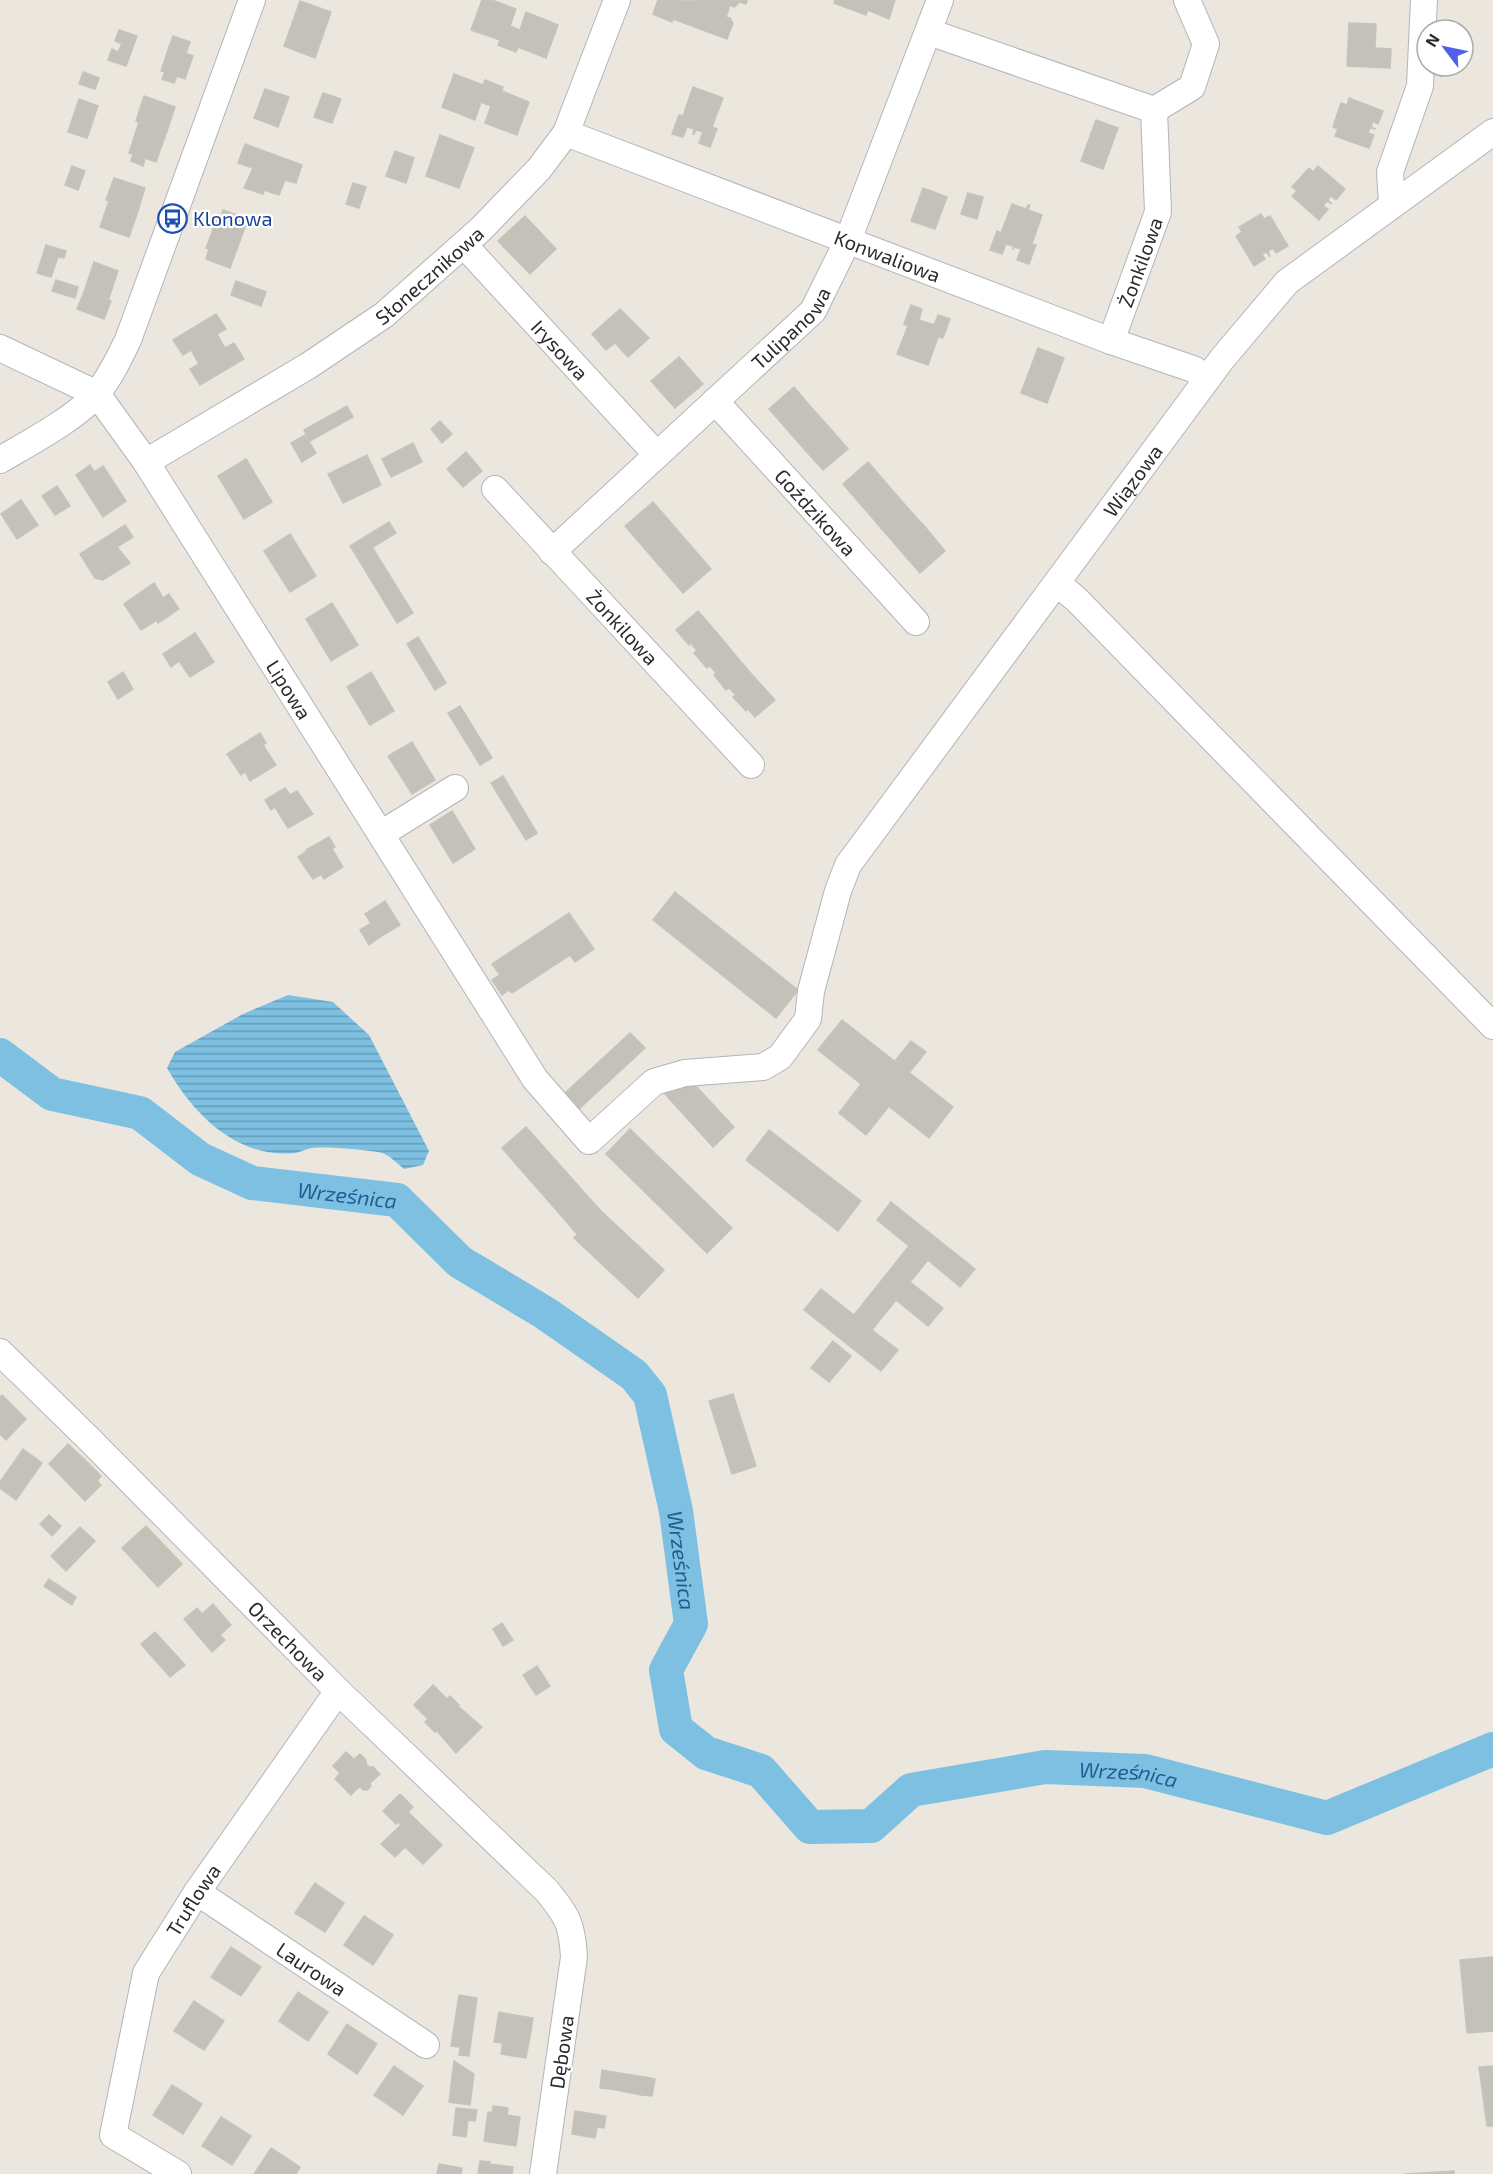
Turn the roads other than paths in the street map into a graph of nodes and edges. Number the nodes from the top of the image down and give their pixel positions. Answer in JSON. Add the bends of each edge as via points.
{"nodes":[{"id":1,"x":252,"y":0,"type":"edge"},
{"id":2,"x":617,"y":0,"type":"edge"},
{"id":3,"x":940,"y":0,"type":"edge"},
{"id":4,"x":1187,"y":0,"type":"edge"},
{"id":5,"x":1424,"y":0,"type":"edge"},
{"id":6,"x":929,"y":32,"type":"junction"},
{"id":7,"x":1154,"y":110,"type":"junction"},
{"id":8,"x":1493,"y":132,"type":"edge"},
{"id":9,"x":566,"y":133,"type":"junction"},
{"id":10,"x":1392,"y":204,"type":"junction"},
{"id":11,"x":848,"y":240,"type":"junction"},
{"id":12,"x":464,"y":245,"type":"junction"},
{"id":13,"x":1111,"y":341,"type":"junction"},
{"id":14,"x":0,"y":348,"type":"edge"},
{"id":15,"x":1208,"y":378,"type":"junction"},
{"id":16,"x":97,"y":394,"type":"junction"},
{"id":17,"x":715,"y":401,"type":"junction"},
{"id":18,"x":657,"y":455,"type":"junction"},
{"id":19,"x":0,"y":460,"type":"edge"},
{"id":20,"x":146,"y":462,"type":"junction"},
{"id":21,"x":495,"y":489,"type":"dead end"},
{"id":22,"x":552,"y":552,"type":"junction"},
{"id":23,"x":1057,"y":583,"type":"junction"},
{"id":24,"x":916,"y":621,"type":"dead end"},
{"id":25,"x":751,"y":765,"type":"dead end"},
{"id":26,"x":455,"y":788,"type":"dead end"},
{"id":27,"x":381,"y":834,"type":"junction"},
{"id":28,"x":1493,"y":1026,"type":"edge"},
{"id":29,"x":535,"y":1079,"type":"joint"},
{"id":30,"x":0,"y":1352,"type":"edge"},
{"id":31,"x":338,"y":1691,"type":"junction"},
{"id":32,"x":197,"y":1892,"type":"junction"},
{"id":33,"x":573,"y":1930,"type":"joint"},
{"id":34,"x":426,"y":2045,"type":"dead end"},
{"id":35,"x":178,"y":2174,"type":"edge"},
{"id":36,"x":543,"y":2174,"type":"edge"}],
"edges":[{"from":1,"to":16,"type":"street","via":[[128,340]]},
{"from":2,"to":9,"type":"street","name":"Słonecznikowa"},
{"from":3,"to":6,"type":"street","name":"Tulipanowa"},
{"from":4,"to":7,"type":"street","via":[[1206,44],[1192,87]]},
{"from":5,"to":10,"type":"street","via":[[1420,86],[1390,172]]},
{"from":6,"to":7,"type":"street"},
{"from":6,"to":11,"type":"street","name":"Tulipanowa"},
{"from":7,"to":13,"type":"street","name":"Żonkilowa","via":[[1158,212]]},
{"from":8,"to":10,"type":"street","name":"Wiązowa"},
{"from":9,"to":11,"type":"street","name":"Konwaliowa"},
{"from":9,"to":12,"type":"street","name":"Słonecznikowa","via":[[538,169]]},
{"from":10,"to":15,"type":"street","name":"Wiązowa","via":[[1287,282]]},
{"from":11,"to":13,"type":"street","name":"Konwaliowa"},
{"from":11,"to":17,"type":"street","name":"Tulipanowa","via":[[813,312]]},
{"from":12,"to":18,"type":"street","name":"Irysowa"},
{"from":12,"to":20,"type":"street","name":"Słonecznikowa","via":[[384,315],[308,366]]},
{"from":13,"to":15,"type":"street","name":"Konwaliowa","via":[[1193,369]]},
{"from":14,"to":16,"type":"street","name":"Lipowa"},
{"from":15,"to":23,"type":"street","name":"Wiązowa"},
{"from":16,"to":19,"type":"street","via":[[37,439]]},
{"from":16,"to":20,"type":"street","name":"Lipowa"},
{"from":17,"to":18,"type":"street","name":"Tulipanowa"},
{"from":17,"to":24,"type":"street","name":"Goździkowa"},
{"from":18,"to":22,"type":"street","name":"Tulipanowa"},
{"from":20,"to":27,"type":"street","name":"Lipowa"},
{"from":21,"to":22,"type":"street","name":"Żonkilowa"},
{"from":22,"to":25,"type":"street","name":"Żonkilowa"},
{"from":23,"to":28,"type":"street"},
{"from":23,"to":29,"type":"street","name":"Wiązowa","via":[[848,865],[811,991],[808,1019],[780,1057],[763,1067],[685,1073],[654,1082],[590,1141]]},
{"from":26,"to":27,"type":"street"},
{"from":27,"to":29,"type":"street","name":"Lipowa"},
{"from":30,"to":31,"type":"street","name":"Orzechowa"},
{"from":31,"to":32,"type":"street","name":"Truflowa"},
{"from":31,"to":33,"type":"street","name":"Orzechowa","via":[[547,1891]]},
{"from":32,"to":34,"type":"street","name":"Laurowa"},
{"from":32,"to":35,"type":"street","name":"Truflowa","via":[[146,1973],[113,2135]]},
{"from":33,"to":36,"type":"street","name":"Dębowa","via":[[574,1957]]}]}
